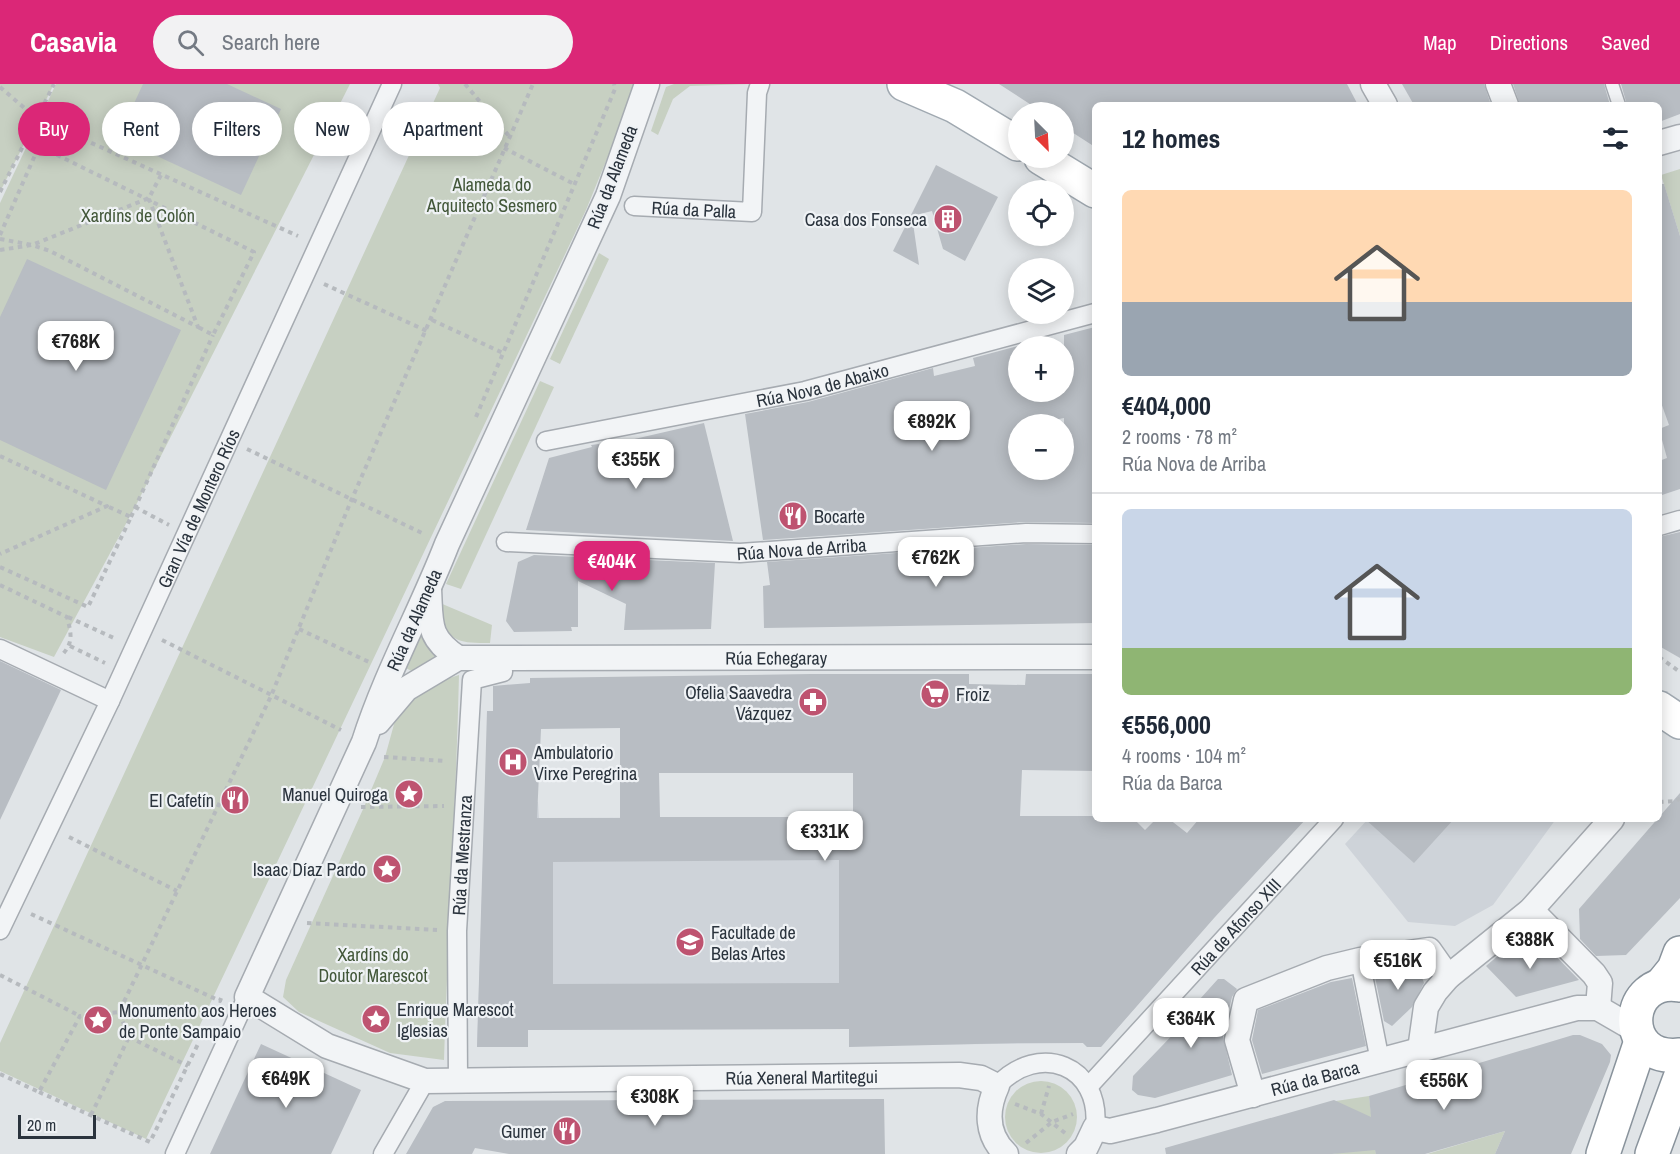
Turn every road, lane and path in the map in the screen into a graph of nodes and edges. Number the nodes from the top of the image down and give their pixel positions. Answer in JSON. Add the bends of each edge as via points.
{"nodes":[{"id":1,"x":54,"y":84,"type":"edge"},
{"id":2,"x":392,"y":84,"type":"edge"},
{"id":3,"x":465,"y":84,"type":"edge"},
{"id":4,"x":533,"y":84,"type":"edge"},
{"id":5,"x":614,"y":84,"type":"edge"},
{"id":6,"x":647,"y":84,"type":"edge"},
{"id":7,"x":760,"y":84,"type":"edge"},
{"id":8,"x":904,"y":84,"type":"edge"},
{"id":9,"x":1373,"y":84,"type":"edge"},
{"id":10,"x":1498,"y":84,"type":"edge"},
{"id":11,"x":1612,"y":84,"type":"edge"},
{"id":12,"x":0,"y":87,"type":"edge"},
{"id":13,"x":18,"y":102,"type":"edge"},
{"id":14,"x":44,"y":102,"type":"edge"},
{"id":15,"x":1383,"y":102,"type":"edge"},
{"id":16,"x":1505,"y":102,"type":"edge"},
{"id":17,"x":1618,"y":102,"type":"edge"},
{"id":18,"x":509,"y":137,"type":"junction"},
{"id":19,"x":1680,"y":137,"type":"edge"},
{"id":20,"x":1008,"y":138,"type":"edge"},
{"id":21,"x":90,"y":142,"type":"edge"},
{"id":22,"x":1662,"y":142,"type":"edge"},
{"id":23,"x":504,"y":148,"type":"joint"},
{"id":24,"x":18,"y":155,"type":"edge"},
{"id":25,"x":501,"y":156,"type":"edge"},
{"id":26,"x":1057,"y":168,"type":"edge"},
{"id":27,"x":162,"y":173,"type":"junction"},
{"id":28,"x":576,"y":185,"type":"junction"},
{"id":29,"x":1092,"y":189,"type":"edge"},
{"id":30,"x":0,"y":192,"type":"edge"},
{"id":31,"x":149,"y":198,"type":"junction"},
{"id":32,"x":634,"y":206,"type":"dead end"},
{"id":33,"x":0,"y":237,"type":"edge"},
{"id":34,"x":32,"y":245,"type":"junction"},
{"id":35,"x":318,"y":246,"type":"junction"},
{"id":36,"x":0,"y":250,"type":"edge"},
{"id":37,"x":306,"y":276,"type":"junction"},
{"id":38,"x":1092,"y":315,"type":"edge"},
{"id":39,"x":432,"y":320,"type":"junction"},
{"id":40,"x":198,"y":327,"type":"junction"},
{"id":41,"x":427,"y":331,"type":"junction"},
{"id":42,"x":213,"y":335,"type":"junction"},
{"id":43,"x":503,"y":353,"type":"junction"},
{"id":44,"x":471,"y":428,"type":"dead end"},
{"id":45,"x":229,"y":441,"type":"junction"},
{"id":46,"x":546,"y":441,"type":"dead end"},
{"id":47,"x":0,"y":456,"type":"edge"},
{"id":48,"x":351,"y":501,"type":"junction"},
{"id":49,"x":107,"y":506,"type":"junction"},
{"id":50,"x":135,"y":507,"type":"junction"},
{"id":51,"x":130,"y":517,"type":"junction"},
{"id":52,"x":1680,"y":520,"type":"edge"},
{"id":53,"x":429,"y":524,"type":"dead end"},
{"id":54,"x":1662,"y":525,"type":"edge"},
{"id":55,"x":1092,"y":534,"type":"edge"},
{"id":56,"x":186,"y":535,"type":"junction"},
{"id":57,"x":506,"y":542,"type":"dead end"},
{"id":58,"x":0,"y":554,"type":"edge"},
{"id":59,"x":0,"y":567,"type":"edge"},
{"id":60,"x":1,"y":587,"type":"edge"},
{"id":61,"x":429,"y":589,"type":"junction"},
{"id":62,"x":68,"y":617,"type":"junction"},
{"id":63,"x":299,"y":628,"type":"junction"},
{"id":64,"x":142,"y":630,"type":"junction"},
{"id":65,"x":70,"y":646,"type":"junction"},
{"id":66,"x":0,"y":648,"type":"edge"},
{"id":67,"x":134,"y":648,"type":"junction"},
{"id":68,"x":502,"y":656,"type":"junction"},
{"id":69,"x":1092,"y":657,"type":"edge"},
{"id":70,"x":458,"y":658,"type":"junction"},
{"id":71,"x":1662,"y":659,"type":"edge"},
{"id":72,"x":370,"y":662,"type":"dead end"},
{"id":73,"x":38,"y":667,"type":"junction"},
{"id":74,"x":124,"y":672,"type":"junction"},
{"id":75,"x":1680,"y":672,"type":"edge"},
{"id":76,"x":271,"y":696,"type":"junction"},
{"id":77,"x":110,"y":701,"type":"junction"},
{"id":78,"x":1662,"y":710,"type":"edge"},
{"id":79,"x":1680,"y":722,"type":"edge"},
{"id":80,"x":341,"y":730,"type":"dead end"},
{"id":81,"x":378,"y":751,"type":"junction"},
{"id":82,"x":468,"y":762,"type":"junction"},
{"id":83,"x":364,"y":797,"type":"dead end"},
{"id":84,"x":1680,"y":798,"type":"edge"},
{"id":85,"x":1662,"y":802,"type":"edge"},
{"id":86,"x":360,"y":807,"type":"junction"},
{"id":87,"x":465,"y":808,"type":"junction"},
{"id":88,"x":355,"y":817,"type":"dead end"},
{"id":89,"x":1331,"y":822,"type":"edge"},
{"id":90,"x":1609,"y":822,"type":"edge"},
{"id":91,"x":49,"y":827,"type":"junction"},
{"id":92,"x":177,"y":891,"type":"junction"},
{"id":93,"x":11,"y":905,"type":"junction"},
{"id":94,"x":1531,"y":910,"type":"junction"},
{"id":95,"x":311,"y":912,"type":"dead end"},
{"id":96,"x":306,"y":923,"type":"junction"},
{"id":97,"x":0,"y":930,"type":"edge"},
{"id":98,"x":457,"y":931,"type":"junction"},
{"id":99,"x":301,"y":933,"type":"dead end"},
{"id":100,"x":1680,"y":953,"type":"edge"},
{"id":101,"x":1360,"y":960,"type":"junction"},
{"id":102,"x":141,"y":966,"type":"junction"},
{"id":103,"x":0,"y":975,"type":"edge"},
{"id":104,"x":1448,"y":977,"type":"junction"},
{"id":105,"x":1670,"y":985,"type":"edge"},
{"id":106,"x":224,"y":992,"type":"dead end"},
{"id":107,"x":247,"y":997,"type":"junction"},
{"id":108,"x":220,"y":1001,"type":"junction"},
{"id":109,"x":1598,"y":1008,"type":"junction"},
{"id":110,"x":119,"y":1012,"type":"junction"},
{"id":111,"x":214,"y":1012,"type":"dead end"},
{"id":112,"x":80,"y":1016,"type":"junction"},
{"id":113,"x":204,"y":1034,"type":"dead end"},
{"id":114,"x":1639,"y":1036,"type":"junction"},
{"id":115,"x":129,"y":1037,"type":"junction"},
{"id":116,"x":1420,"y":1050,"type":"junction"},
{"id":117,"x":1680,"y":1055,"type":"edge"},
{"id":118,"x":1380,"y":1061,"type":"junction"},
{"id":119,"x":188,"y":1066,"type":"junction"},
{"id":120,"x":0,"y":1074,"type":"edge"},
{"id":121,"x":1680,"y":1078,"type":"edge"},
{"id":122,"x":458,"y":1079,"type":"junction"},
{"id":123,"x":425,"y":1081,"type":"junction"},
{"id":124,"x":1050,"y":1082,"type":"dead end"},
{"id":125,"x":1088,"y":1087,"type":"junction"},
{"id":126,"x":39,"y":1092,"type":"junction"},
{"id":127,"x":1003,"y":1094,"type":"junction"},
{"id":128,"x":1253,"y":1095,"type":"junction"},
{"id":129,"x":1077,"y":1112,"type":"dead end"},
{"id":130,"x":1041,"y":1114,"type":"junction"},
{"id":131,"x":91,"y":1115,"type":"junction"},
{"id":132,"x":1052,"y":1122,"type":"junction"},
{"id":133,"x":1095,"y":1128,"type":"junction"},
{"id":134,"x":1074,"y":1146,"type":"edge"},
{"id":135,"x":1013,"y":1151,"type":"edge"},
{"id":136,"x":175,"y":1154,"type":"edge"},
{"id":137,"x":383,"y":1154,"type":"edge"},
{"id":138,"x":1603,"y":1154,"type":"edge"},
{"id":139,"x":1652,"y":1154,"type":"edge"}],
"edges":[{"from":1,"to":14,"type":"path"},
{"from":2,"to":35,"type":"street","name":"Gran Vía de Montero Ríos"},
{"from":3,"to":18,"type":"path"},
{"from":4,"to":18,"type":"path"},
{"from":5,"to":28,"type":"path"},
{"from":6,"to":61,"type":"street","name":"Rúa da Alameda","via":[[608,196]]},
{"from":7,"to":32,"type":"street","name":"Rúa da Palla","via":[[752,212]]},
{"from":8,"to":20,"type":"main road","via":[[955,106]]},
{"from":9,"to":15,"type":"street"},
{"from":10,"to":16,"type":"street"},
{"from":11,"to":17,"type":"lane"},
{"from":12,"to":13,"type":"path"},
{"from":18,"to":23,"type":"path"},
{"from":19,"to":22,"type":"street"},
{"from":21,"to":27,"type":"path"},
{"from":23,"to":28,"type":"path"},
{"from":24,"to":30,"type":"path"},
{"from":25,"to":39,"type":"path"},
{"from":26,"to":29,"type":"main road"},
{"from":27,"to":31,"type":"path"},
{"from":27,"to":35,"type":"path"},
{"from":28,"to":43,"type":"path"},
{"from":31,"to":33,"type":"path","via":[[39,146]]},
{"from":31,"to":34,"type":"path"},
{"from":31,"to":40,"type":"path"},
{"from":31,"to":42,"type":"path","via":[[254,252]]},
{"from":33,"to":34,"type":"path"},
{"from":34,"to":36,"type":"path"},
{"from":34,"to":40,"type":"path","via":[[50,250]]},
{"from":35,"to":37,"type":"street","name":"Gran Vía de Montero Ríos"},
{"from":37,"to":41,"type":"path"},
{"from":37,"to":45,"type":"street","name":"Gran Vía de Montero Ríos"},
{"from":38,"to":46,"type":"street","name":"Rúa Nova de Abaixo","via":[[805,391]]},
{"from":39,"to":41,"type":"path"},
{"from":39,"to":43,"type":"path"},
{"from":40,"to":42,"type":"path"},
{"from":41,"to":48,"type":"path"},
{"from":42,"to":50,"type":"path"},
{"from":43,"to":44,"type":"path"},
{"from":45,"to":48,"type":"path"},
{"from":45,"to":56,"type":"street","name":"Gran Vía de Montero Ríos"},
{"from":47,"to":49,"type":"path"},
{"from":48,"to":53,"type":"path","via":[[425,534]]},
{"from":48,"to":63,"type":"path"},
{"from":49,"to":51,"type":"path"},
{"from":49,"to":58,"type":"path"},
{"from":50,"to":51,"type":"path"},
{"from":50,"to":56,"type":"path"},
{"from":51,"to":59,"type":"path","via":[[88,607]]},
{"from":52,"to":54,"type":"street"},
{"from":55,"to":57,"type":"street","name":"Rúa Nova de Arriba","via":[[1026,533],[740,553]]},
{"from":56,"to":64,"type":"street","name":"Gran Vía de Montero Ríos"},
{"from":60,"to":62,"type":"path"},
{"from":61,"to":70,"type":"street","via":[[431,630],[440,646]]},
{"from":61,"to":81,"type":"street","name":"Rúa da Alameda","via":[[374,712]]},
{"from":62,"to":65,"type":"path"},
{"from":62,"to":67,"type":"path"},
{"from":63,"to":72,"type":"path"},
{"from":63,"to":76,"type":"path"},
{"from":64,"to":67,"type":"street","name":"Gran Vía de Montero Ríos"},
{"from":64,"to":76,"type":"path"},
{"from":65,"to":73,"type":"path","via":[[57,660]]},
{"from":65,"to":74,"type":"path"},
{"from":66,"to":73,"type":"street"},
{"from":67,"to":74,"type":"street","name":"Gran Vía de Montero Ríos"},
{"from":68,"to":69,"type":"street","name":"Rúa Echegaray"},
{"from":68,"to":70,"type":"street","name":"Rúa Echegaray"},
{"from":68,"to":82,"type":"street","name":"Rúa da Mestranza","via":[[503,672],[472,680]]},
{"from":70,"to":81,"type":"street","name":"Rúa Echegaray","via":[[406,689]]},
{"from":71,"to":75,"type":"path"},
{"from":73,"to":77,"type":"street"},
{"from":74,"to":77,"type":"street","name":"Gran Vía de Montero Ríos"},
{"from":76,"to":80,"type":"path"},
{"from":76,"to":92,"type":"path"},
{"from":77,"to":91,"type":"street","name":"Gran Vía de Montero Ríos"},
{"from":78,"to":79,"type":"main road"},
{"from":81,"to":82,"type":"path"},
{"from":81,"to":107,"type":"street","name":"Rúa da Alameda"},
{"from":82,"to":87,"type":"street","name":"Rúa da Mestranza"},
{"from":83,"to":86,"type":"path"},
{"from":84,"to":85,"type":"path"},
{"from":86,"to":87,"type":"path"},
{"from":86,"to":88,"type":"path"},
{"from":87,"to":98,"type":"street","name":"Rúa da Mestranza"},
{"from":89,"to":125,"type":"street","name":"Rúa de Afonso XIII"},
{"from":90,"to":94,"type":"street"},
{"from":91,"to":92,"type":"path"},
{"from":91,"to":93,"type":"street","name":"Gran Vía de Montero Ríos"},
{"from":92,"to":102,"type":"path"},
{"from":93,"to":97,"type":"street","name":"Gran Vía de Montero Ríos"},
{"from":93,"to":102,"type":"path"},
{"from":94,"to":104,"type":"street"},
{"from":94,"to":109,"type":"street","via":[[1594,974],[1600,983]]},
{"from":95,"to":96,"type":"path"},
{"from":96,"to":98,"type":"path"},
{"from":96,"to":99,"type":"path"},
{"from":98,"to":122,"type":"street","name":"Rúa da Mestranza"},
{"from":100,"to":105,"type":"main road"},
{"from":101,"to":104,"type":"street","via":[[1429,950]]},
{"from":101,"to":118,"type":"street"},
{"from":101,"to":128,"type":"street","via":[[1327,968],[1246,1000],[1237,1040]]},
{"from":102,"to":108,"type":"path"},
{"from":102,"to":110,"type":"path"},
{"from":103,"to":112,"type":"path"},
{"from":104,"to":116,"type":"street","via":[[1426,1007]]},
{"from":105,"to":114,"type":"main road","via":[[1642,998],[1634,1019]]},
{"from":106,"to":108,"type":"path"},
{"from":107,"to":123,"type":"street","via":[[327,1046]]},
{"from":107,"to":136,"type":"street","name":"Rúa da Alameda"},
{"from":108,"to":111,"type":"path"},
{"from":109,"to":114,"type":"street"},
{"from":109,"to":116,"type":"street","name":"Rúa da Barca","via":[[1577,1008]]},
{"from":110,"to":112,"type":"path"},
{"from":110,"to":115,"type":"path"},
{"from":112,"to":126,"type":"path"},
{"from":113,"to":119,"type":"path"},
{"from":114,"to":117,"type":"main road","via":[[1658,1054]]},
{"from":114,"to":138,"type":"main road"},
{"from":115,"to":119,"type":"path"},
{"from":115,"to":131,"type":"path"},
{"from":116,"to":118,"type":"street","name":"Rúa da Barca"},
{"from":118,"to":128,"type":"street","name":"Rúa da Barca"},
{"from":119,"to":131,"type":"path","via":[[150,1142]]},
{"from":120,"to":126,"type":"path"},
{"from":121,"to":139,"type":"main road"},
{"from":122,"to":123,"type":"street","name":"Rúa Xeneral Martitegui"},
{"from":122,"to":127,"type":"street","name":"Rúa Xeneral Martitegui","via":[[959,1075],[981,1078]]},
{"from":123,"to":137,"type":"street"},
{"from":124,"to":130,"type":"path"},
{"from":125,"to":127,"type":"street","via":[[1060,1065],[1043,1062],[1017,1069]]},
{"from":125,"to":133,"type":"street","via":[[1095,1108]]},
{"from":126,"to":131,"type":"path"},
{"from":127,"to":130,"type":"path"},
{"from":127,"to":135,"type":"street","via":[[988,1114],[990,1131],[998,1147]]},
{"from":128,"to":133,"type":"street","name":"Rúa da Barca","via":[[1110,1131]]},
{"from":129,"to":132,"type":"path"},
{"from":130,"to":132,"type":"path"},
{"from":132,"to":134,"type":"path"},
{"from":132,"to":135,"type":"path"},
{"from":133,"to":134,"type":"street","via":[[1086,1147]]}]}
